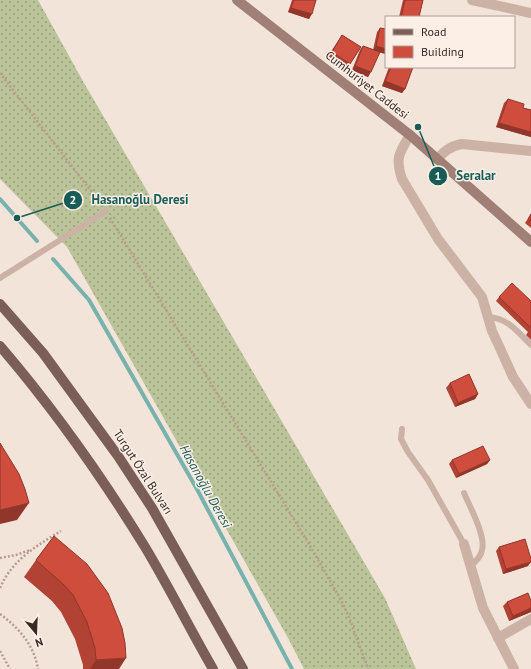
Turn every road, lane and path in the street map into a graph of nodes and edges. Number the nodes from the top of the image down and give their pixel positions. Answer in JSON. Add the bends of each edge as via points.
{"nodes":[{"id":1,"x":237,"y":0,"type":"edge"},
{"id":2,"x":472,"y":0,"type":"edge"},
{"id":3,"x":531,"y":13,"type":"edge"},
{"id":4,"x":0,"y":73,"type":"edge"},
{"id":5,"x":410,"y":134,"type":"junction"},
{"id":6,"x":531,"y":151,"type":"edge"},
{"id":7,"x":437,"y":159,"type":"junction"},
{"id":8,"x":106,"y":211,"type":"junction"},
{"id":9,"x":531,"y":242,"type":"edge"},
{"id":10,"x":0,"y":278,"type":"edge"},
{"id":11,"x":0,"y":304,"type":"edge"},
{"id":12,"x":488,"y":317,"type":"junction"},
{"id":13,"x":531,"y":345,"type":"edge"},
{"id":14,"x":0,"y":346,"type":"edge"},
{"id":15,"x":531,"y":404,"type":"edge"},
{"id":16,"x":402,"y":429,"type":"dead end"},
{"id":17,"x":464,"y":493,"type":"dead end"},
{"id":18,"x":61,"y":531,"type":"dead end"},
{"id":19,"x":464,"y":544,"type":"joint"},
{"id":20,"x":34,"y":548,"type":"junction"},
{"id":21,"x":0,"y":558,"type":"edge"},
{"id":22,"x":471,"y":566,"type":"junction"},
{"id":23,"x":0,"y":588,"type":"edge"},
{"id":24,"x":0,"y":614,"type":"edge"},
{"id":25,"x":531,"y":619,"type":"edge"},
{"id":26,"x":498,"y":638,"type":"junction"},
{"id":27,"x":0,"y":651,"type":"edge"},
{"id":28,"x":10,"y":669,"type":"edge"},
{"id":29,"x":38,"y":669,"type":"edge"},
{"id":30,"x":213,"y":669,"type":"edge"},
{"id":31,"x":243,"y":669,"type":"edge"},
{"id":32,"x":368,"y":669,"type":"edge"},
{"id":33,"x":514,"y":669,"type":"edge"}],
"edges":[{"from":1,"to":5,"type":"main road","name":"Cumhuriyet Caddesi"},
{"from":2,"to":3,"type":"street"},
{"from":4,"to":8,"type":"path"},
{"from":5,"to":7,"type":"main road","name":"Cumhuriyet Caddesi"},
{"from":5,"to":12,"type":"street","via":[[399,151],[398,166],[402,179],[438,239],[482,297]]},
{"from":6,"to":7,"type":"street","via":[[462,144],[445,150]]},
{"from":7,"to":9,"type":"main road","name":"Cumhuriyet Caddesi"},
{"from":8,"to":10,"type":"lane"},
{"from":8,"to":32,"type":"path","via":[[309,544],[341,600]]},
{"from":11,"to":31,"type":"main road","name":"Turgut Özal Bulvarı","via":[[43,353],[118,456],[152,508]]},
{"from":12,"to":13,"type":"lane","via":[[505,321]]},
{"from":12,"to":15,"type":"street","via":[[513,377]]},
{"from":14,"to":30,"type":"main road","via":[[33,385],[91,465],[145,547]]},
{"from":16,"to":19,"type":"lane","via":[[401,439],[408,452],[428,480]]},
{"from":17,"to":22,"type":"lane","via":[[483,545],[477,560]]},
{"from":18,"to":20,"type":"path"},
{"from":19,"to":22,"type":"street"},
{"from":20,"to":21,"type":"path"},
{"from":20,"to":23,"type":"path","via":[[12,568]]},
{"from":22,"to":26,"type":"street","via":[[483,608]]},
{"from":24,"to":29,"type":"path","via":[[25,636]]},
{"from":25,"to":26,"type":"street"},
{"from":26,"to":33,"type":"street"},
{"from":27,"to":28,"type":"path"}]}
